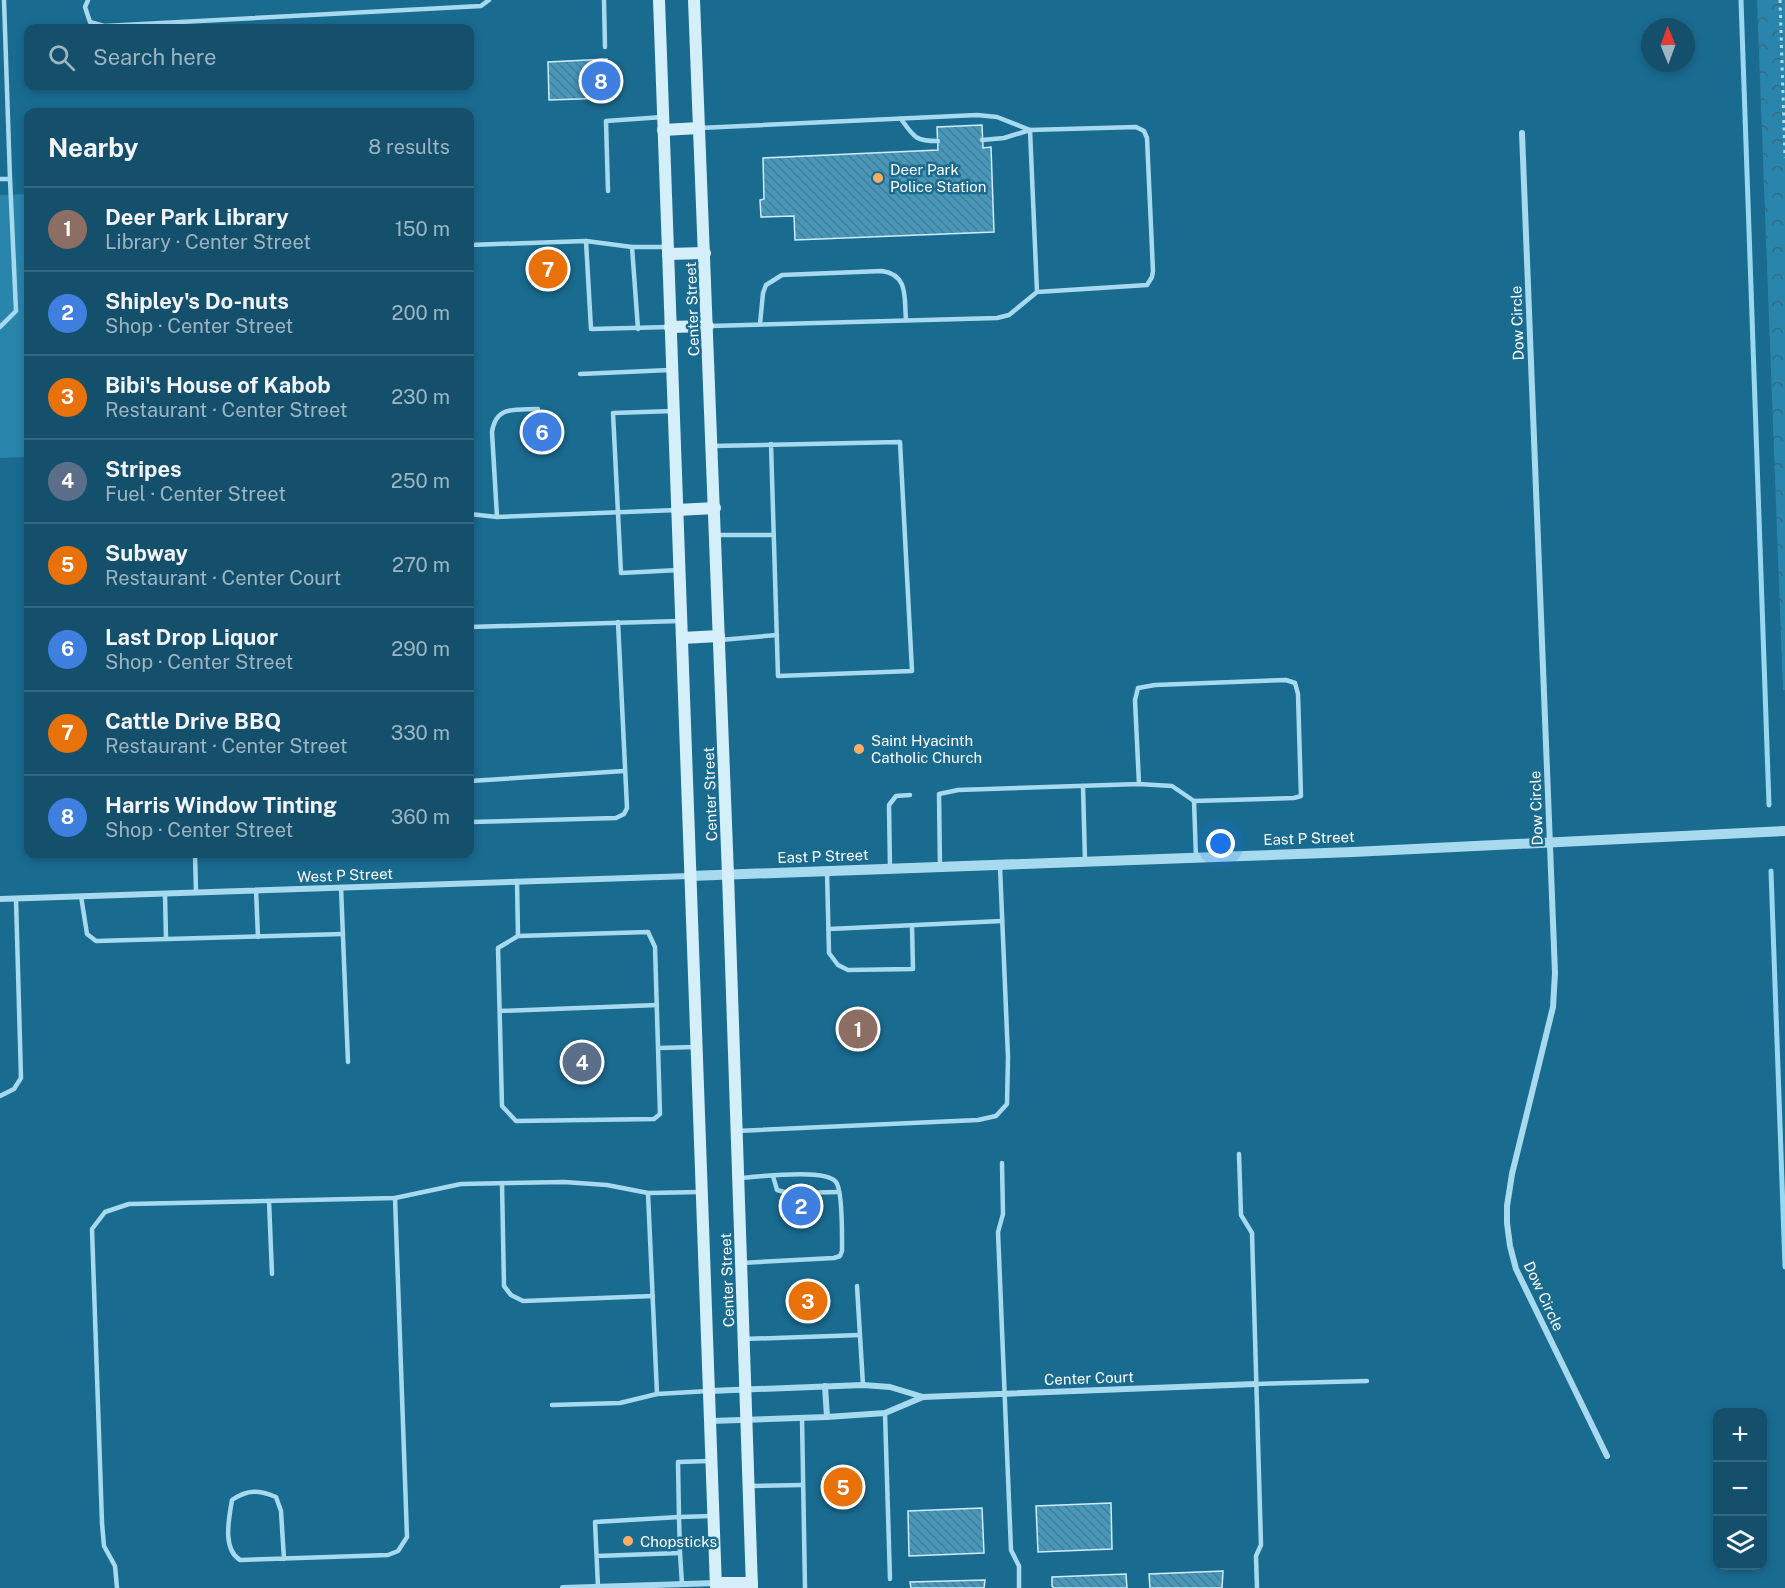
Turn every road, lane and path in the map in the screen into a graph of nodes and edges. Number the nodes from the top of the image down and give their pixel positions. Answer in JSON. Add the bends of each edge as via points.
{"nodes":[{"id":1,"x":4,"y":0,"type":"edge"},
{"id":2,"x":88,"y":0,"type":"edge"},
{"id":3,"x":489,"y":0,"type":"edge"},
{"id":4,"x":604,"y":0,"type":"edge"},
{"id":5,"x":659,"y":0,"type":"edge"},
{"id":6,"x":694,"y":0,"type":"edge"},
{"id":7,"x":1780,"y":0,"type":"edge"},
{"id":8,"x":96,"y":24,"type":"edge"},
{"id":9,"x":158,"y":24,"type":"edge"},
{"id":10,"x":605,"y":47,"type":"dead end"},
{"id":11,"x":901,"y":119,"type":"junction"},
{"id":12,"x":663,"y":123,"type":"junction"},
{"id":13,"x":699,"y":128,"type":"junction"},
{"id":14,"x":1030,"y":130,"type":"junction"},
{"id":15,"x":1522,"y":133,"type":"dead end"},
{"id":16,"x":1785,"y":139,"type":"edge"},
{"id":17,"x":982,"y":140,"type":"dead end"},
{"id":18,"x":938,"y":141,"type":"dead end"},
{"id":19,"x":1785,"y":158,"type":"edge"},
{"id":20,"x":0,"y":179,"type":"edge"},
{"id":21,"x":10,"y":179,"type":"junction"},
{"id":22,"x":608,"y":191,"type":"dead end"},
{"id":23,"x":586,"y":241,"type":"junction"},
{"id":24,"x":474,"y":245,"type":"edge"},
{"id":25,"x":632,"y":247,"type":"junction"},
{"id":26,"x":668,"y":251,"type":"junction"},
{"id":27,"x":705,"y":253,"type":"junction"},
{"id":28,"x":1037,"y":292,"type":"junction"},
{"id":29,"x":906,"y":320,"type":"junction"},
{"id":30,"x":760,"y":324,"type":"junction"},
{"id":31,"x":708,"y":326,"type":"junction"},
{"id":32,"x":0,"y":327,"type":"edge"},
{"id":33,"x":670,"y":327,"type":"junction"},
{"id":34,"x":638,"y":329,"type":"junction"},
{"id":35,"x":672,"y":369,"type":"junction"},
{"id":36,"x":580,"y":374,"type":"dead end"},
{"id":37,"x":538,"y":409,"type":"dead end"},
{"id":38,"x":674,"y":411,"type":"junction"},
{"id":39,"x":771,"y":444,"type":"junction"},
{"id":40,"x":712,"y":446,"type":"junction"},
{"id":41,"x":715,"y":508,"type":"junction"},
{"id":42,"x":677,"y":510,"type":"junction"},
{"id":43,"x":618,"y":512,"type":"junction"},
{"id":44,"x":474,"y":514,"type":"edge"},
{"id":45,"x":496,"y":517,"type":"junction"},
{"id":46,"x":773,"y":534,"type":"junction"},
{"id":47,"x":716,"y":535,"type":"junction"},
{"id":48,"x":679,"y":570,"type":"junction"},
{"id":49,"x":681,"y":621,"type":"junction"},
{"id":50,"x":618,"y":622,"type":"junction"},
{"id":51,"x":474,"y":627,"type":"edge"},
{"id":52,"x":777,"y":635,"type":"junction"},
{"id":53,"x":682,"y":638,"type":"junction"},
{"id":54,"x":719,"y":638,"type":"junction"},
{"id":55,"x":624,"y":771,"type":"junction"},
{"id":56,"x":474,"y":781,"type":"edge"},
{"id":57,"x":1139,"y":784,"type":"junction"},
{"id":58,"x":1083,"y":786,"type":"junction"},
{"id":59,"x":939,"y":794,"type":"junction"},
{"id":60,"x":910,"y":795,"type":"dead end"},
{"id":61,"x":932,"y":795,"type":"dead end"},
{"id":62,"x":1194,"y":801,"type":"junction"},
{"id":63,"x":474,"y":822,"type":"edge"},
{"id":64,"x":1785,"y":831,"type":"edge"},
{"id":65,"x":1550,"y":842,"type":"junction"},
{"id":66,"x":195,"y":858,"type":"edge"},
{"id":67,"x":1196,"y":858,"type":"junction"},
{"id":68,"x":1085,"y":862,"type":"junction"},
{"id":69,"x":999,"y":865,"type":"junction"},
{"id":70,"x":940,"y":867,"type":"junction"},
{"id":71,"x":890,"y":868,"type":"junction"},
{"id":72,"x":827,"y":871,"type":"junction"},
{"id":73,"x":728,"y":875,"type":"junction"},
{"id":74,"x":690,"y":876,"type":"junction"},
{"id":75,"x":517,"y":881,"type":"junction"},
{"id":76,"x":341,"y":887,"type":"junction"},
{"id":77,"x":256,"y":890,"type":"junction"},
{"id":78,"x":196,"y":892,"type":"junction"},
{"id":79,"x":165,"y":894,"type":"junction"},
{"id":80,"x":81,"y":896,"type":"junction"},
{"id":81,"x":16,"y":898,"type":"junction"},
{"id":82,"x":0,"y":899,"type":"edge"},
{"id":83,"x":1002,"y":921,"type":"junction"},
{"id":84,"x":912,"y":926,"type":"junction"},
{"id":85,"x":829,"y":929,"type":"junction"},
{"id":86,"x":343,"y":934,"type":"junction"},
{"id":87,"x":518,"y":936,"type":"junction"},
{"id":88,"x":258,"y":937,"type":"junction"},
{"id":89,"x":166,"y":939,"type":"junction"},
{"id":90,"x":657,"y":1005,"type":"junction"},
{"id":91,"x":500,"y":1011,"type":"junction"},
{"id":92,"x":696,"y":1047,"type":"junction"},
{"id":93,"x":658,"y":1048,"type":"junction"},
{"id":94,"x":348,"y":1062,"type":"dead end"},
{"id":95,"x":0,"y":1096,"type":"edge"},
{"id":96,"x":737,"y":1131,"type":"junction"},
{"id":97,"x":1239,"y":1154,"type":"dead end"},
{"id":98,"x":1002,"y":1163,"type":"dead end"},
{"id":99,"x":773,"y":1176,"type":"junction"},
{"id":100,"x":739,"y":1178,"type":"junction"},
{"id":101,"x":502,"y":1183,"type":"junction"},
{"id":102,"x":702,"y":1192,"type":"junction"},
{"id":103,"x":839,"y":1192,"type":"junction"},
{"id":104,"x":648,"y":1193,"type":"junction"},
{"id":105,"x":788,"y":1193,"type":"dead end"},
{"id":106,"x":798,"y":1193,"type":"dead end"},
{"id":107,"x":395,"y":1198,"type":"junction"},
{"id":108,"x":269,"y":1201,"type":"junction"},
{"id":109,"x":741,"y":1263,"type":"junction"},
{"id":110,"x":272,"y":1274,"type":"dead end"},
{"id":111,"x":857,"y":1286,"type":"dead end"},
{"id":112,"x":653,"y":1296,"type":"junction"},
{"id":113,"x":860,"y":1335,"type":"junction"},
{"id":114,"x":744,"y":1339,"type":"junction"},
{"id":115,"x":1367,"y":1382,"type":"dead end"},
{"id":116,"x":1256,"y":1384,"type":"junction"},
{"id":117,"x":863,"y":1385,"type":"junction"},
{"id":118,"x":825,"y":1386,"type":"junction"},
{"id":119,"x":746,"y":1389,"type":"junction"},
{"id":120,"x":709,"y":1391,"type":"junction"},
{"id":121,"x":657,"y":1394,"type":"junction"},
{"id":122,"x":1004,"y":1394,"type":"junction"},
{"id":123,"x":923,"y":1397,"type":"junction"},
{"id":124,"x":552,"y":1405,"type":"dead end"},
{"id":125,"x":885,"y":1413,"type":"junction"},
{"id":126,"x":827,"y":1417,"type":"junction"},
{"id":127,"x":802,"y":1418,"type":"junction"},
{"id":128,"x":747,"y":1420,"type":"junction"},
{"id":129,"x":710,"y":1421,"type":"junction"},
{"id":130,"x":1607,"y":1456,"type":"dead end"},
{"id":131,"x":711,"y":1461,"type":"junction"},
{"id":132,"x":803,"y":1485,"type":"junction"},
{"id":133,"x":749,"y":1486,"type":"junction"},
{"id":134,"x":713,"y":1516,"type":"junction"},
{"id":135,"x":679,"y":1517,"type":"junction"},
{"id":136,"x":680,"y":1553,"type":"junction"},
{"id":137,"x":597,"y":1556,"type":"junction"},
{"id":138,"x":284,"y":1559,"type":"junction"},
{"id":139,"x":890,"y":1579,"type":"dead end"},
{"id":140,"x":682,"y":1584,"type":"junction"},
{"id":141,"x":752,"y":1585,"type":"edge"},
{"id":142,"x":660,"y":1586,"type":"edge"},
{"id":143,"x":716,"y":1586,"type":"edge"},
{"id":144,"x":598,"y":1587,"type":"edge"},
{"id":145,"x":117,"y":1588,"type":"edge"},
{"id":146,"x":563,"y":1588,"type":"edge"},
{"id":147,"x":805,"y":1588,"type":"edge"},
{"id":148,"x":1020,"y":1588,"type":"edge"},
{"id":149,"x":1257,"y":1588,"type":"edge"}],
"edges":[{"from":1,"to":21,"type":"lane"},
{"from":2,"to":8,"type":"lane","via":[[85,7],[90,22]]},
{"from":3,"to":9,"type":"lane","via":[[481,6]]},
{"from":4,"to":10,"type":"lane"},
{"from":5,"to":12,"type":"main road","name":"Center Street"},
{"from":6,"to":13,"type":"main road","name":"Center Street"},
{"from":7,"to":16,"type":"path"},
{"from":11,"to":13,"type":"lane"},
{"from":11,"to":14,"type":"lane","via":[[977,115],[997,117]]},
{"from":11,"to":18,"type":"lane","via":[[920,141]]},
{"from":12,"to":13,"type":"main road"},
{"from":12,"to":22,"type":"lane","via":[[606,121]]},
{"from":12,"to":26,"type":"main road","name":"Center Street"},
{"from":13,"to":27,"type":"main road","name":"Center Street"},
{"from":14,"to":17,"type":"lane"},
{"from":14,"to":28,"type":"lane"},
{"from":14,"to":28,"type":"lane","via":[[1136,127],[1146,134],[1153,271],[1150,281],[1142,287]]},
{"from":15,"to":65,"type":"street","name":"Dow Circle"},
{"from":16,"to":19,"type":"path"},
{"from":20,"to":21,"type":"lane"},
{"from":21,"to":32,"type":"lane","via":[[16,311]]},
{"from":23,"to":24,"type":"lane"},
{"from":23,"to":25,"type":"lane"},
{"from":23,"to":34,"type":"lane","via":[[591,329]]},
{"from":25,"to":26,"type":"lane"},
{"from":25,"to":34,"type":"lane"},
{"from":26,"to":27,"type":"main road"},
{"from":26,"to":33,"type":"main road","name":"Center Street"},
{"from":27,"to":31,"type":"main road","name":"Center Street"},
{"from":28,"to":29,"type":"lane","via":[[1009,315],[997,318]]},
{"from":29,"to":30,"type":"lane"},
{"from":29,"to":30,"type":"lane","via":[[901,281],[893,273],[882,271],[782,275],[766,285]]},
{"from":30,"to":31,"type":"lane"},
{"from":31,"to":33,"type":"main road"},
{"from":31,"to":40,"type":"main road","name":"Center Street"},
{"from":33,"to":34,"type":"lane"},
{"from":33,"to":35,"type":"main road","name":"Center Street"},
{"from":35,"to":36,"type":"lane"},
{"from":35,"to":38,"type":"main road","name":"Center Street"},
{"from":37,"to":45,"type":"lane","via":[[507,410],[493,421]]},
{"from":38,"to":42,"type":"main road","name":"Center Street"},
{"from":38,"to":43,"type":"lane","via":[[613,412]]},
{"from":39,"to":40,"type":"lane"},
{"from":39,"to":46,"type":"lane"},
{"from":39,"to":52,"type":"lane","via":[[900,442],[912,671],[778,676]]},
{"from":40,"to":41,"type":"main road","name":"Center Street"},
{"from":41,"to":42,"type":"main road"},
{"from":41,"to":47,"type":"main road","name":"Center Street"},
{"from":42,"to":43,"type":"lane"},
{"from":42,"to":48,"type":"main road","name":"Center Street"},
{"from":43,"to":45,"type":"lane"},
{"from":43,"to":48,"type":"lane","via":[[621,573]]},
{"from":44,"to":45,"type":"lane"},
{"from":46,"to":47,"type":"lane"},
{"from":46,"to":52,"type":"lane"},
{"from":47,"to":54,"type":"main road","name":"Center Street"},
{"from":48,"to":49,"type":"main road","name":"Center Street"},
{"from":49,"to":50,"type":"lane"},
{"from":49,"to":53,"type":"main road","name":"Center Street"},
{"from":50,"to":51,"type":"lane"},
{"from":50,"to":55,"type":"lane"},
{"from":52,"to":54,"type":"lane"},
{"from":53,"to":54,"type":"main road"},
{"from":53,"to":74,"type":"main road","name":"Center Street"},
{"from":54,"to":73,"type":"main road","name":"Center Street"},
{"from":55,"to":56,"type":"lane"},
{"from":55,"to":63,"type":"lane","via":[[627,808],[616,818]]},
{"from":57,"to":58,"type":"lane"},
{"from":57,"to":62,"type":"lane","via":[[1172,786]]},
{"from":57,"to":62,"type":"lane","via":[[1135,700],[1138,688],[1286,680],[1295,683],[1301,796]]},
{"from":58,"to":59,"type":"lane"},
{"from":58,"to":68,"type":"lane"},
{"from":59,"to":61,"type":"lane"},
{"from":59,"to":70,"type":"lane"},
{"from":60,"to":71,"type":"lane","via":[[896,796],[889,805]]},
{"from":62,"to":67,"type":"lane"},
{"from":64,"to":65,"type":"street","name":"East P Street"},
{"from":65,"to":67,"type":"street","name":"East P Street"},
{"from":65,"to":130,"type":"street","name":"Dow Circle","via":[[1556,973],[1553,1007],[1512,1174],[1506,1223],[1516,1269]]},
{"from":66,"to":78,"type":"lane"},
{"from":67,"to":68,"type":"street","name":"East P Street"},
{"from":68,"to":69,"type":"street","name":"East P Street"},
{"from":69,"to":70,"type":"street","name":"East P Street"},
{"from":69,"to":83,"type":"lane"},
{"from":70,"to":71,"type":"street","name":"East P Street"},
{"from":71,"to":72,"type":"street","name":"East P Street"},
{"from":72,"to":73,"type":"street","name":"East P Street"},
{"from":72,"to":85,"type":"lane"},
{"from":73,"to":74,"type":"street","name":"East P Street"},
{"from":73,"to":96,"type":"main road","name":"Center Street"},
{"from":74,"to":75,"type":"street","name":"West P Street"},
{"from":74,"to":92,"type":"main road","name":"Center Street"},
{"from":75,"to":76,"type":"street","name":"West P Street"},
{"from":75,"to":87,"type":"lane"},
{"from":76,"to":77,"type":"street","name":"West P Street"},
{"from":76,"to":86,"type":"lane"},
{"from":77,"to":78,"type":"street","name":"West P Street"},
{"from":77,"to":88,"type":"lane"},
{"from":78,"to":79,"type":"street","name":"West P Street"},
{"from":79,"to":80,"type":"street","name":"West P Street"},
{"from":79,"to":89,"type":"lane"},
{"from":80,"to":81,"type":"street","name":"West P Street"},
{"from":80,"to":89,"type":"lane","via":[[87,934],[96,941]]},
{"from":81,"to":82,"type":"street","name":"West P Street"},
{"from":81,"to":95,"type":"lane","via":[[21,1078],[14,1089]]},
{"from":83,"to":84,"type":"lane"},
{"from":83,"to":96,"type":"lane","via":[[1008,1057],[1006,1104],[996,1116]]},
{"from":84,"to":85,"type":"lane"},
{"from":84,"to":85,"type":"lane","via":[[913,969],[848,970],[829,953]]},
{"from":86,"to":88,"type":"lane"},
{"from":86,"to":94,"type":"lane"},
{"from":87,"to":90,"type":"lane","via":[[648,932],[655,947]]},
{"from":87,"to":91,"type":"lane","via":[[498,948]]},
{"from":88,"to":89,"type":"lane"},
{"from":90,"to":91,"type":"lane"},
{"from":90,"to":93,"type":"lane"},
{"from":91,"to":93,"type":"lane","via":[[502,1106],[516,1121],[654,1119],[660,1114]]},
{"from":92,"to":93,"type":"lane"},
{"from":92,"to":102,"type":"main road","name":"Center Street"},
{"from":96,"to":100,"type":"main road","name":"Center Street"},
{"from":97,"to":116,"type":"lane","via":[[1241,1215],[1252,1233]]},
{"from":98,"to":122,"type":"lane","via":[[1003,1214],[998,1232]]},
{"from":99,"to":100,"type":"lane"},
{"from":99,"to":103,"type":"lane","via":[[830,1176]]},
{"from":99,"to":105,"type":"lane","via":[[777,1190]]},
{"from":100,"to":109,"type":"main road","name":"Center Street"},
{"from":101,"to":104,"type":"lane","via":[[564,1182]]},
{"from":101,"to":107,"type":"lane","via":[[461,1184]]},
{"from":101,"to":112,"type":"lane","via":[[504,1286],[511,1295],[523,1301]]},
{"from":102,"to":104,"type":"lane"},
{"from":102,"to":120,"type":"main road","name":"Center Street"},
{"from":103,"to":106,"type":"lane"},
{"from":103,"to":109,"type":"lane","via":[[840,1256]]},
{"from":104,"to":112,"type":"lane"},
{"from":107,"to":108,"type":"lane"},
{"from":107,"to":138,"type":"lane","via":[[407,1537],[398,1551],[388,1555]]},
{"from":108,"to":110,"type":"lane"},
{"from":108,"to":145,"type":"lane","via":[[129,1204],[105,1212],[92,1229],[102,1523],[104,1546],[115,1566]]},
{"from":109,"to":114,"type":"main road","name":"Center Street"},
{"from":111,"to":113,"type":"lane"},
{"from":112,"to":121,"type":"lane"},
{"from":113,"to":114,"type":"lane"},
{"from":113,"to":117,"type":"lane"},
{"from":114,"to":119,"type":"main road","name":"Center Street"},
{"from":115,"to":116,"type":"lane"},
{"from":116,"to":122,"type":"street","name":"Center Court"},
{"from":116,"to":149,"type":"lane","via":[[1261,1545],[1256,1556]]},
{"from":117,"to":118,"type":"street","name":"Center Court"},
{"from":117,"to":123,"type":"street","name":"Center Court","via":[[890,1387]]},
{"from":118,"to":119,"type":"street","name":"Center Court"},
{"from":118,"to":126,"type":"street"},
{"from":119,"to":120,"type":"street","name":"Center Court"},
{"from":119,"to":128,"type":"main road","name":"Center Street"},
{"from":120,"to":121,"type":"lane"},
{"from":120,"to":129,"type":"main road","name":"Center Street"},
{"from":121,"to":124,"type":"lane","via":[[620,1403]]},
{"from":122,"to":123,"type":"street","name":"Center Court"},
{"from":122,"to":148,"type":"lane","via":[[1011,1550],[1019,1566]]},
{"from":123,"to":125,"type":"street","name":"Center Court"},
{"from":125,"to":126,"type":"street","name":"Center Court"},
{"from":125,"to":139,"type":"lane"},
{"from":126,"to":127,"type":"street","name":"Center Court"},
{"from":127,"to":128,"type":"street","name":"Center Court"},
{"from":127,"to":132,"type":"lane"},
{"from":128,"to":129,"type":"street","name":"Center Court"},
{"from":128,"to":133,"type":"main road","name":"Center Street"},
{"from":129,"to":131,"type":"main road","name":"Center Street"},
{"from":131,"to":134,"type":"main road","name":"Center Street"},
{"from":131,"to":135,"type":"lane","via":[[678,1462]]},
{"from":132,"to":133,"type":"lane"},
{"from":132,"to":147,"type":"lane"},
{"from":133,"to":141,"type":"main road","name":"Center Street"},
{"from":134,"to":135,"type":"lane"},
{"from":134,"to":143,"type":"main road","name":"Center Street"},
{"from":135,"to":136,"type":"lane"},
{"from":135,"to":137,"type":"lane","via":[[595,1522]]},
{"from":136,"to":137,"type":"lane"},
{"from":136,"to":140,"type":"lane"},
{"from":137,"to":144,"type":"lane"},
{"from":138,"to":138,"type":"lane","via":[[240,1560],[233,1556],[229,1530],[232,1500],[242,1492],[259,1490],[276,1497],[281,1511]]},
{"from":140,"to":142,"type":"street"},
{"from":140,"to":143,"type":"street"},
{"from":141,"to":143,"type":"main road"},
{"from":142,"to":144,"type":"street"},
{"from":144,"to":146,"type":"street"}]}
